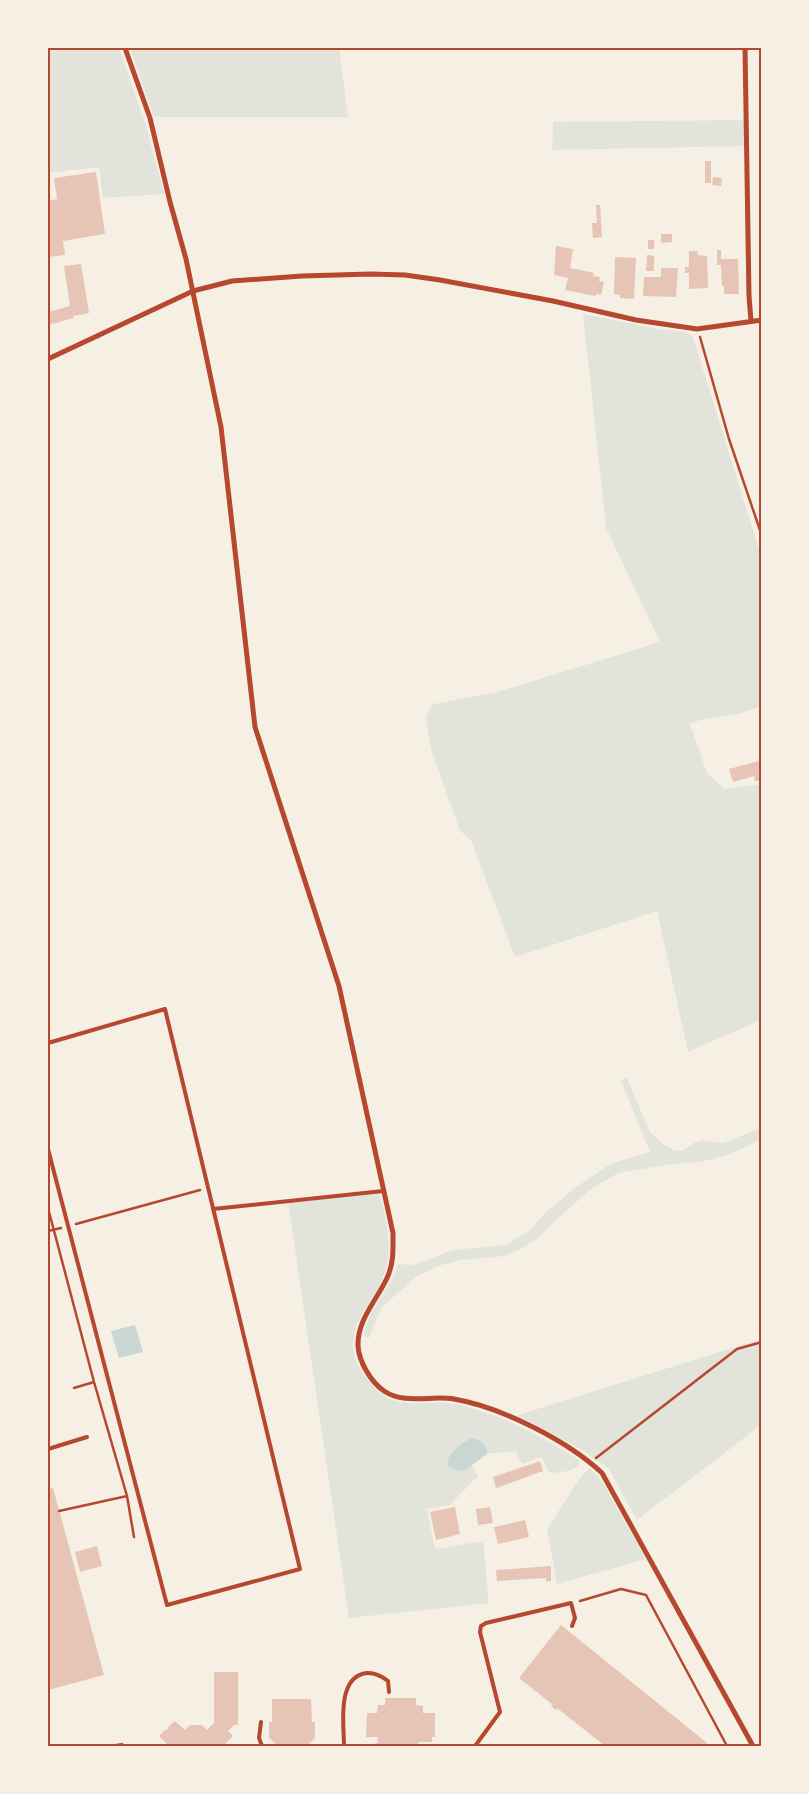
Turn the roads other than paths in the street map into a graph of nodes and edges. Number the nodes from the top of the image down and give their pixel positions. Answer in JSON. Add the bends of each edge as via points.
{"nodes":[{"id":1,"x":125,"y":48,"type":"edge"},
{"id":2,"x":745,"y":48,"type":"edge"},
{"id":3,"x":193,"y":291,"type":"junction"},
{"id":4,"x":762,"y":320,"type":"edge"},
{"id":5,"x":751,"y":322,"type":"junction"},
{"id":6,"x":48,"y":360,"type":"edge"},
{"id":7,"x":48,"y":1043,"type":"edge"},
{"id":8,"x":48,"y":1149,"type":"edge"},
{"id":9,"x":384,"y":1191,"type":"junction"},
{"id":10,"x":213,"y":1209,"type":"junction"},
{"id":11,"x":87,"y":1437,"type":"dead end"},
{"id":12,"x":48,"y":1449,"type":"edge"},
{"id":13,"x":572,"y":1626,"type":"dead end"},
{"id":14,"x":389,"y":1692,"type":"dead end"},
{"id":15,"x":261,"y":1722,"type":"dead end"},
{"id":16,"x":122,"y":1745,"type":"dead end"},
{"id":17,"x":115,"y":1746,"type":"edge"},
{"id":18,"x":262,"y":1746,"type":"edge"},
{"id":19,"x":344,"y":1746,"type":"edge"},
{"id":20,"x":475,"y":1746,"type":"edge"},
{"id":21,"x":752,"y":1746,"type":"edge"}],
"edges":[{"from":1,"to":3,"type":"street","via":[[150,118]]},
{"from":2,"to":5,"type":"street"},
{"from":3,"to":5,"type":"street","via":[[232,281],[405,275],[697,329]]},
{"from":3,"to":6,"type":"street"},
{"from":3,"to":9,"type":"street","via":[[221,427],[255,727],[339,986]]},
{"from":4,"to":5,"type":"street"},
{"from":7,"to":10,"type":"lane","via":[[165,1009]]},
{"from":8,"to":10,"type":"lane","via":[[167,1605],[300,1569]]},
{"from":9,"to":10,"type":"lane"},
{"from":9,"to":21,"type":"street","via":[[393,1233],[394,1257],[388,1276],[367,1313],[359,1333],[358,1347],[372,1379],[384,1391],[396,1396],[451,1399],[483,1407],[541,1432],[602,1472]]},
{"from":11,"to":12,"type":"lane"},
{"from":13,"to":20,"type":"lane","via":[[576,1618],[571,1603],[481,1626],[500,1712]]},
{"from":14,"to":19,"type":"lane","via":[[388,1681],[375,1673],[355,1677],[348,1685],[344,1698]]},
{"from":15,"to":18,"type":"lane","via":[[259,1738]]},
{"from":16,"to":17,"type":"lane"}]}
